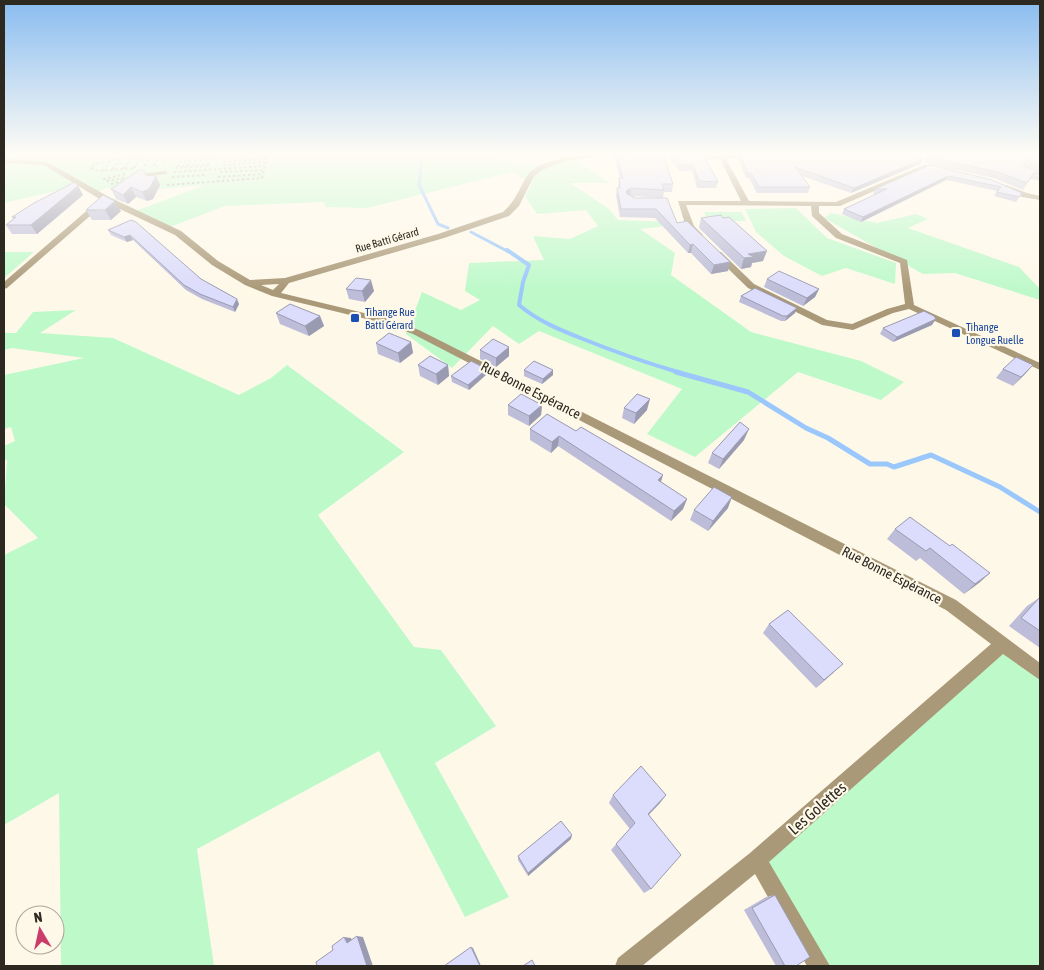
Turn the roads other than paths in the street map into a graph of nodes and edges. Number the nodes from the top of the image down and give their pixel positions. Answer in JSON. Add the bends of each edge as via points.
{"nodes":[{"id":1,"x":104,"y":200,"type":"edge"},
{"id":2,"x":117,"y":200,"type":"edge"},
{"id":3,"x":518,"y":200,"type":"edge"},
{"id":4,"x":745,"y":200,"type":"edge"},
{"id":5,"x":846,"y":200,"type":"edge"},
{"id":6,"x":746,"y":203,"type":"junction"},
{"id":7,"x":815,"y":205,"type":"junction"},
{"id":8,"x":286,"y":281,"type":"junction"},
{"id":9,"x":248,"y":283,"type":"junction"},
{"id":10,"x":4,"y":286,"type":"edge"},
{"id":11,"x":275,"y":294,"type":"junction"},
{"id":12,"x":910,"y":306,"type":"junction"},
{"id":13,"x":1040,"y":367,"type":"edge"},
{"id":14,"x":1003,"y":644,"type":"junction"},
{"id":15,"x":1040,"y":672,"type":"edge"},
{"id":16,"x":757,"y":860,"type":"junction"},
{"id":17,"x":626,"y":966,"type":"edge"},
{"id":18,"x":820,"y":966,"type":"edge"}],
"edges":[{"from":1,"to":10,"type":"street"},
{"from":2,"to":9,"type":"street","name":"Rue Bonne Espérance","via":[[178,233],[214,263]]},
{"from":3,"to":8,"type":"street","name":"Rue Batti Gérard","via":[[506,214]]},
{"from":4,"to":6,"type":"street"},
{"from":5,"to":7,"type":"street"},
{"from":6,"to":7,"type":"street"},
{"from":6,"to":12,"type":"street","via":[[676,203],[690,227],[750,286],[825,323],[853,328],[890,311]]},
{"from":7,"to":12,"type":"street","via":[[815,214],[839,236],[904,262]]},
{"from":8,"to":9,"type":"street","name":"Rue Batti Gérard"},
{"from":8,"to":11,"type":"street"},
{"from":9,"to":11,"type":"street","name":"Rue Bonne Espérance"},
{"from":11,"to":14,"type":"street","name":"Rue Bonne Espérance","via":[[386,321],[416,332],[951,605]]},
{"from":12,"to":13,"type":"street"},
{"from":14,"to":15,"type":"street","name":"Rue Bonne Espérance"},
{"from":14,"to":16,"type":"street","name":"Les Golettes"},
{"from":16,"to":17,"type":"street","name":"Les Golettes"},
{"from":16,"to":18,"type":"street"}]}
